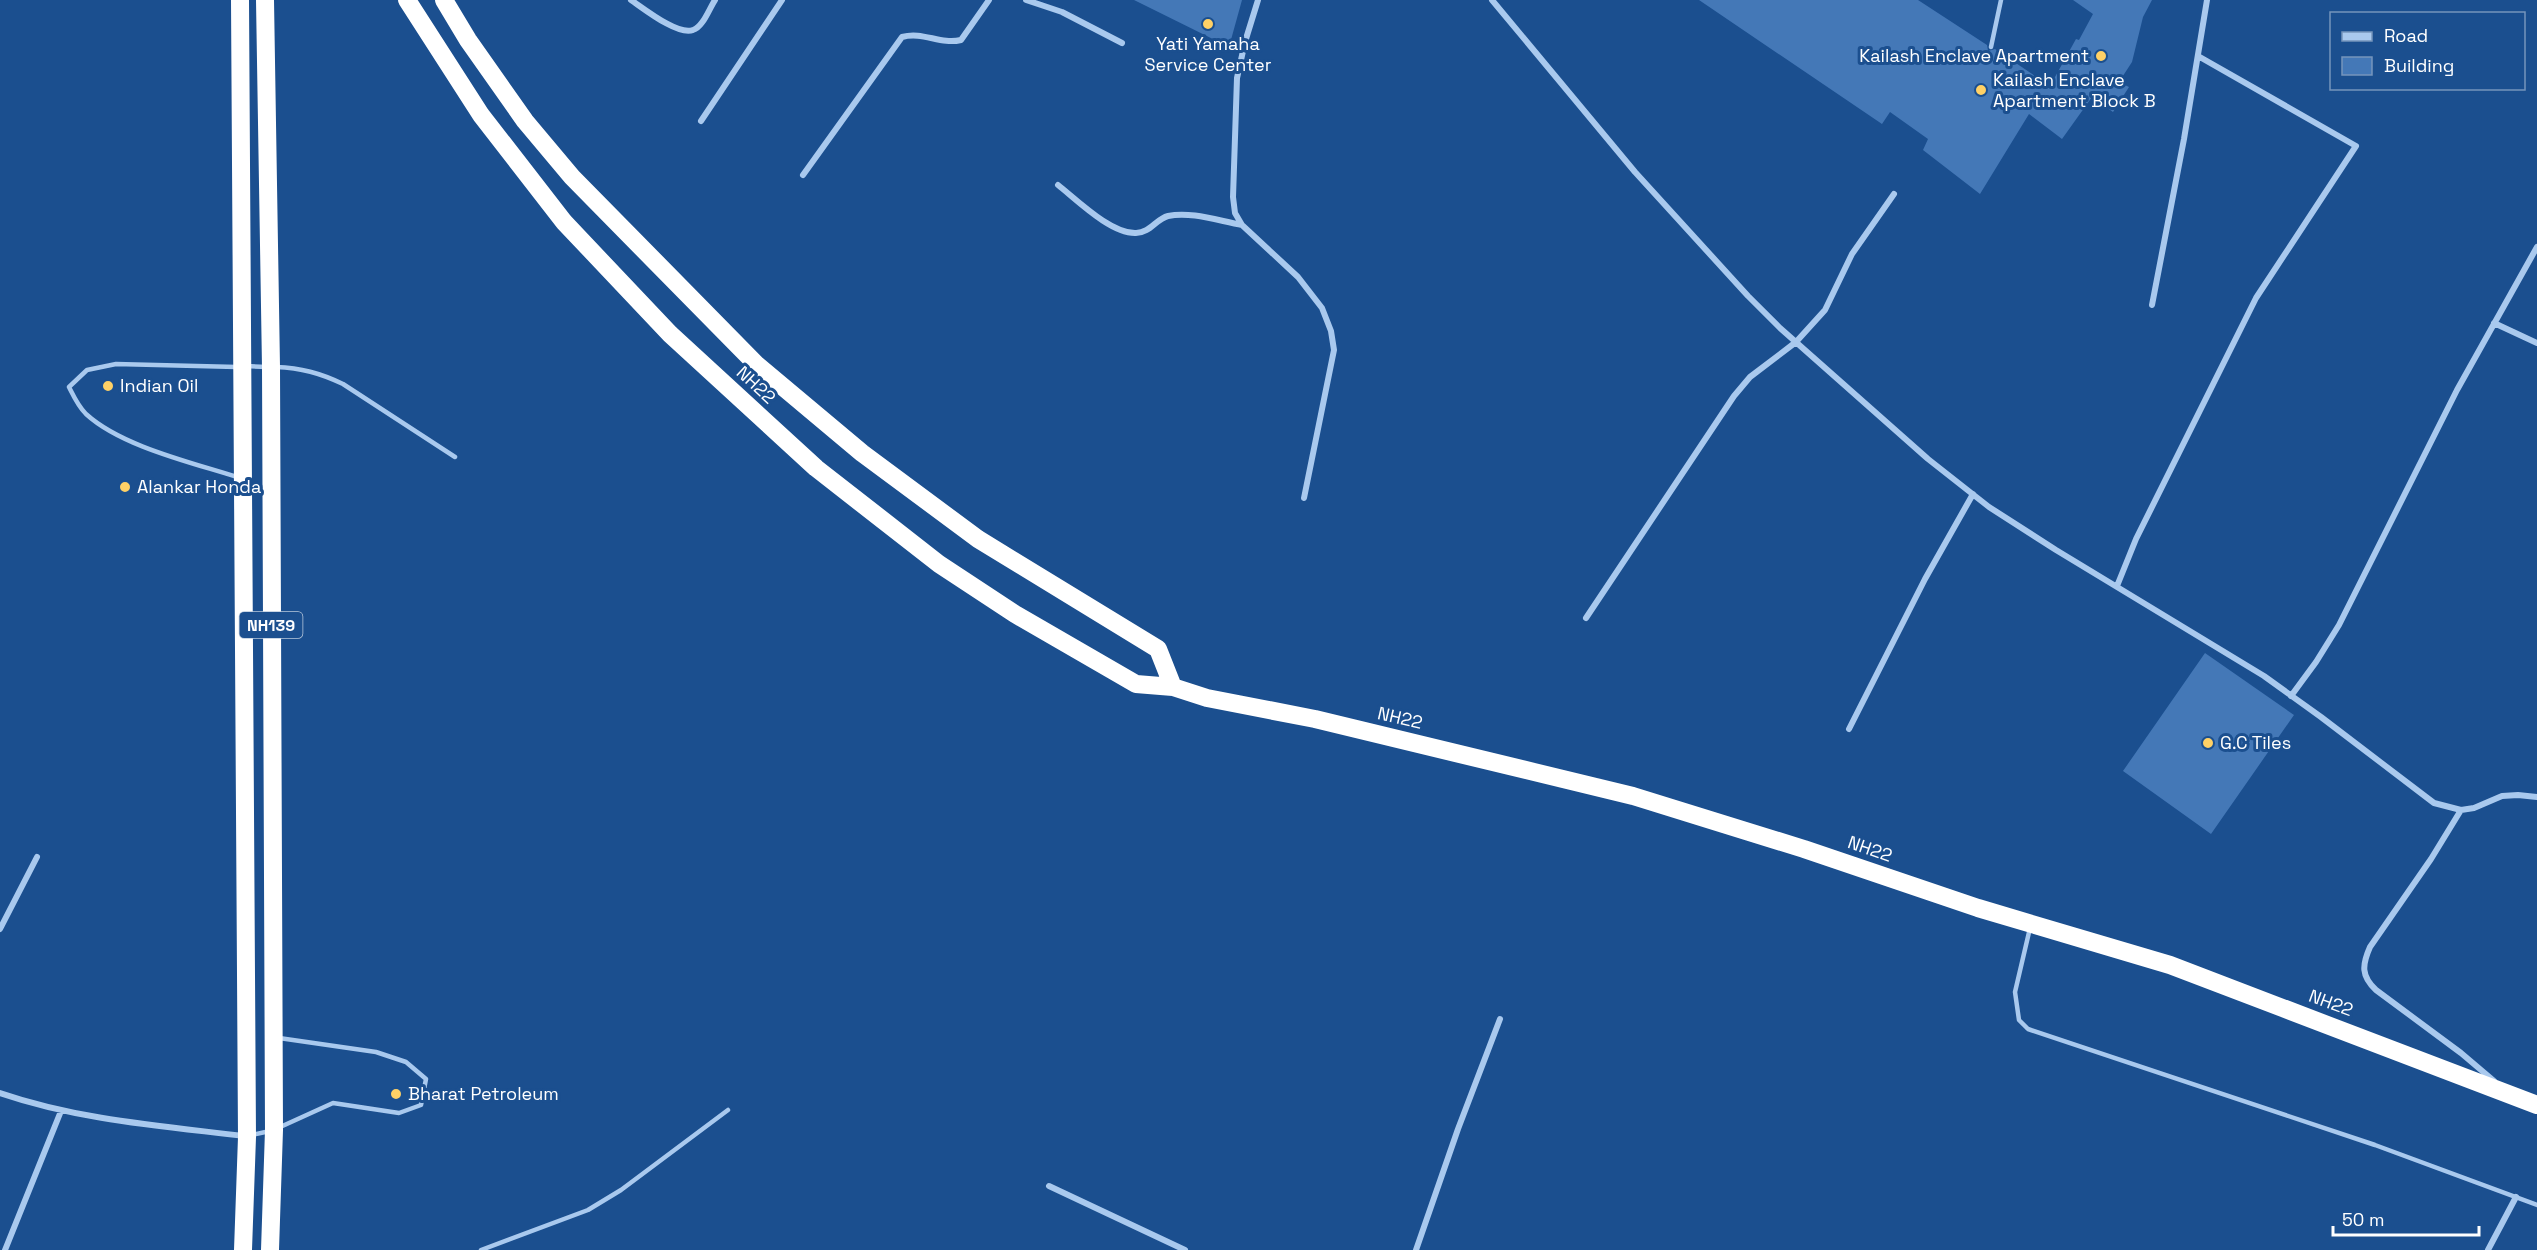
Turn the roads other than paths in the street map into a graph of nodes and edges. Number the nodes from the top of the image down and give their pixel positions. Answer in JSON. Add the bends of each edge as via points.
{"nodes":[{"id":1,"x":240,"y":0,"type":"edge"},
{"id":2,"x":265,"y":0,"type":"edge"},
{"id":3,"x":407,"y":0,"type":"edge"},
{"id":4,"x":444,"y":0,"type":"edge"},
{"id":5,"x":631,"y":0,"type":"edge"},
{"id":6,"x":715,"y":0,"type":"edge"},
{"id":7,"x":782,"y":0,"type":"edge"},
{"id":8,"x":989,"y":0,"type":"edge"},
{"id":9,"x":1026,"y":0,"type":"edge"},
{"id":10,"x":1258,"y":0,"type":"edge"},
{"id":11,"x":1492,"y":0,"type":"edge"},
{"id":12,"x":2001,"y":0,"type":"edge"},
{"id":13,"x":2207,"y":0,"type":"edge"},
{"id":14,"x":1122,"y":43,"type":"dead end"},
{"id":15,"x":1991,"y":47,"type":"dead end"},
{"id":16,"x":2198,"y":56,"type":"junction"},
{"id":17,"x":700,"y":121,"type":"dead end"},
{"id":18,"x":803,"y":175,"type":"dead end"},
{"id":19,"x":1058,"y":185,"type":"dead end"},
{"id":20,"x":1894,"y":194,"type":"dead end"},
{"id":21,"x":1242,"y":225,"type":"junction"},
{"id":22,"x":2537,"y":247,"type":"edge"},
{"id":23,"x":2152,"y":305,"type":"dead end"},
{"id":24,"x":2494,"y":323,"type":"junction"},
{"id":25,"x":1796,"y":342,"type":"junction"},
{"id":26,"x":2537,"y":343,"type":"edge"},
{"id":27,"x":242,"y":366,"type":"junction"},
{"id":28,"x":271,"y":367,"type":"junction"},
{"id":29,"x":455,"y":457,"type":"dead end"},
{"id":30,"x":243,"y":479,"type":"junction"},
{"id":31,"x":1973,"y":494,"type":"junction"},
{"id":32,"x":1304,"y":498,"type":"dead end"},
{"id":33,"x":2117,"y":586,"type":"junction"},
{"id":34,"x":1586,"y":618,"type":"dead end"},
{"id":35,"x":1173,"y":687,"type":"junction"},
{"id":36,"x":2291,"y":696,"type":"junction"},
{"id":37,"x":1849,"y":729,"type":"dead end"},
{"id":38,"x":2537,"y":797,"type":"edge"},
{"id":39,"x":2461,"y":810,"type":"junction"},
{"id":40,"x":37,"y":857,"type":"dead end"},
{"id":41,"x":2031,"y":924,"type":"junction"},
{"id":42,"x":0,"y":929,"type":"edge"},
{"id":43,"x":1500,"y":1019,"type":"dead end"},
{"id":44,"x":273,"y":1037,"type":"junction"},
{"id":45,"x":0,"y":1093,"type":"edge"},
{"id":46,"x":2511,"y":1096,"type":"junction"},
{"id":47,"x":2537,"y":1105,"type":"edge"},
{"id":48,"x":728,"y":1110,"type":"dead end"},
{"id":49,"x":61,"y":1111,"type":"junction"},
{"id":50,"x":274,"y":1130,"type":"junction"},
{"id":51,"x":247,"y":1137,"type":"junction"},
{"id":52,"x":1049,"y":1186,"type":"dead end"},
{"id":53,"x":2516,"y":1197,"type":"junction"},
{"id":54,"x":2537,"y":1205,"type":"edge"},
{"id":55,"x":5,"y":1250,"type":"edge"},
{"id":56,"x":243,"y":1250,"type":"edge"},
{"id":57,"x":270,"y":1250,"type":"edge"},
{"id":58,"x":481,"y":1250,"type":"edge"},
{"id":59,"x":1185,"y":1250,"type":"edge"},
{"id":60,"x":1416,"y":1250,"type":"edge"},
{"id":61,"x":2488,"y":1250,"type":"edge"}],
"edges":[{"from":1,"to":27,"type":"highway","number":"NH139"},
{"from":2,"to":28,"type":"highway","number":"NH139"},
{"from":3,"to":35,"type":"highway","name":"NH22","via":[[481,116],[564,222],[670,334],[816,468],[939,564],[1014,614],[1136,684]]},
{"from":4,"to":35,"type":"highway","name":"NH22","via":[[525,121],[572,177],[757,365],[862,453],[978,539],[1158,649]]},
{"from":5,"to":6,"type":"street","via":[[683,31],[699,26]]},
{"from":7,"to":17,"type":"street"},
{"from":8,"to":18,"type":"street","via":[[961,40],[950,43],[913,34],[902,37]]},
{"from":9,"to":14,"type":"street","via":[[1062,12]]},
{"from":10,"to":21,"type":"street","via":[[1237,78],[1233,197]]},
{"from":11,"to":25,"type":"street","via":[[1635,172],[1748,296]]},
{"from":12,"to":15,"type":"lane"},
{"from":13,"to":16,"type":"street"},
{"from":16,"to":23,"type":"street"},
{"from":16,"to":33,"type":"street","via":[[2356,146],[2256,298],[2136,539]]},
{"from":19,"to":21,"type":"street","via":[[1110,225],[1137,234],[1166,216]]},
{"from":20,"to":25,"type":"street","via":[[1852,254],[1825,310]]},
{"from":21,"to":32,"type":"street","via":[[1313,294],[1331,331],[1331,372]]},
{"from":22,"to":24,"type":"street"},
{"from":24,"to":26,"type":"street"},
{"from":24,"to":36,"type":"street","via":[[2440,421],[2339,625]]},
{"from":25,"to":31,"type":"street"},
{"from":25,"to":34,"type":"street","via":[[1767,362],[1734,396]]},
{"from":27,"to":28,"type":"lane"},
{"from":27,"to":30,"type":"highway","number":"NH139"},
{"from":27,"to":30,"type":"lane","via":[[116,364],[87,370],[69,387],[77,404],[101,426],[168,456]]},
{"from":28,"to":29,"type":"lane","via":[[324,374]]},
{"from":28,"to":44,"type":"highway","number":"NH139"},
{"from":30,"to":51,"type":"highway","number":"NH139"},
{"from":31,"to":33,"type":"street"},
{"from":31,"to":37,"type":"street"},
{"from":33,"to":36,"type":"street"},
{"from":35,"to":41,"type":"highway","name":"NH22","via":[[1633,796]]},
{"from":36,"to":39,"type":"street","via":[[2434,803]]},
{"from":38,"to":39,"type":"street","via":[[2502,796]]},
{"from":39,"to":46,"type":"street","via":[[2370,947],[2363,972],[2376,990]]},
{"from":40,"to":42,"type":"street"},
{"from":41,"to":46,"type":"highway","name":"NH22","via":[[2170,965]]},
{"from":41,"to":53,"type":"lane","via":[[2015,992],[2019,1020],[2028,1029],[2375,1145]]},
{"from":43,"to":60,"type":"street"},
{"from":44,"to":50,"type":"highway","number":"NH139"},
{"from":44,"to":50,"type":"lane","via":[[376,1052],[406,1062],[426,1079],[421,1105],[399,1113],[333,1103]]},
{"from":45,"to":49,"type":"street"},
{"from":46,"to":47,"type":"highway","name":"NH22"},
{"from":48,"to":58,"type":"lane","via":[[588,1210]]},
{"from":49,"to":51,"type":"street"},
{"from":49,"to":55,"type":"street"},
{"from":50,"to":51,"type":"lane"},
{"from":50,"to":57,"type":"highway","number":"NH139"},
{"from":51,"to":56,"type":"highway","number":"NH139"},
{"from":52,"to":59,"type":"street"},
{"from":53,"to":54,"type":"lane"},
{"from":53,"to":61,"type":"street"}]}
